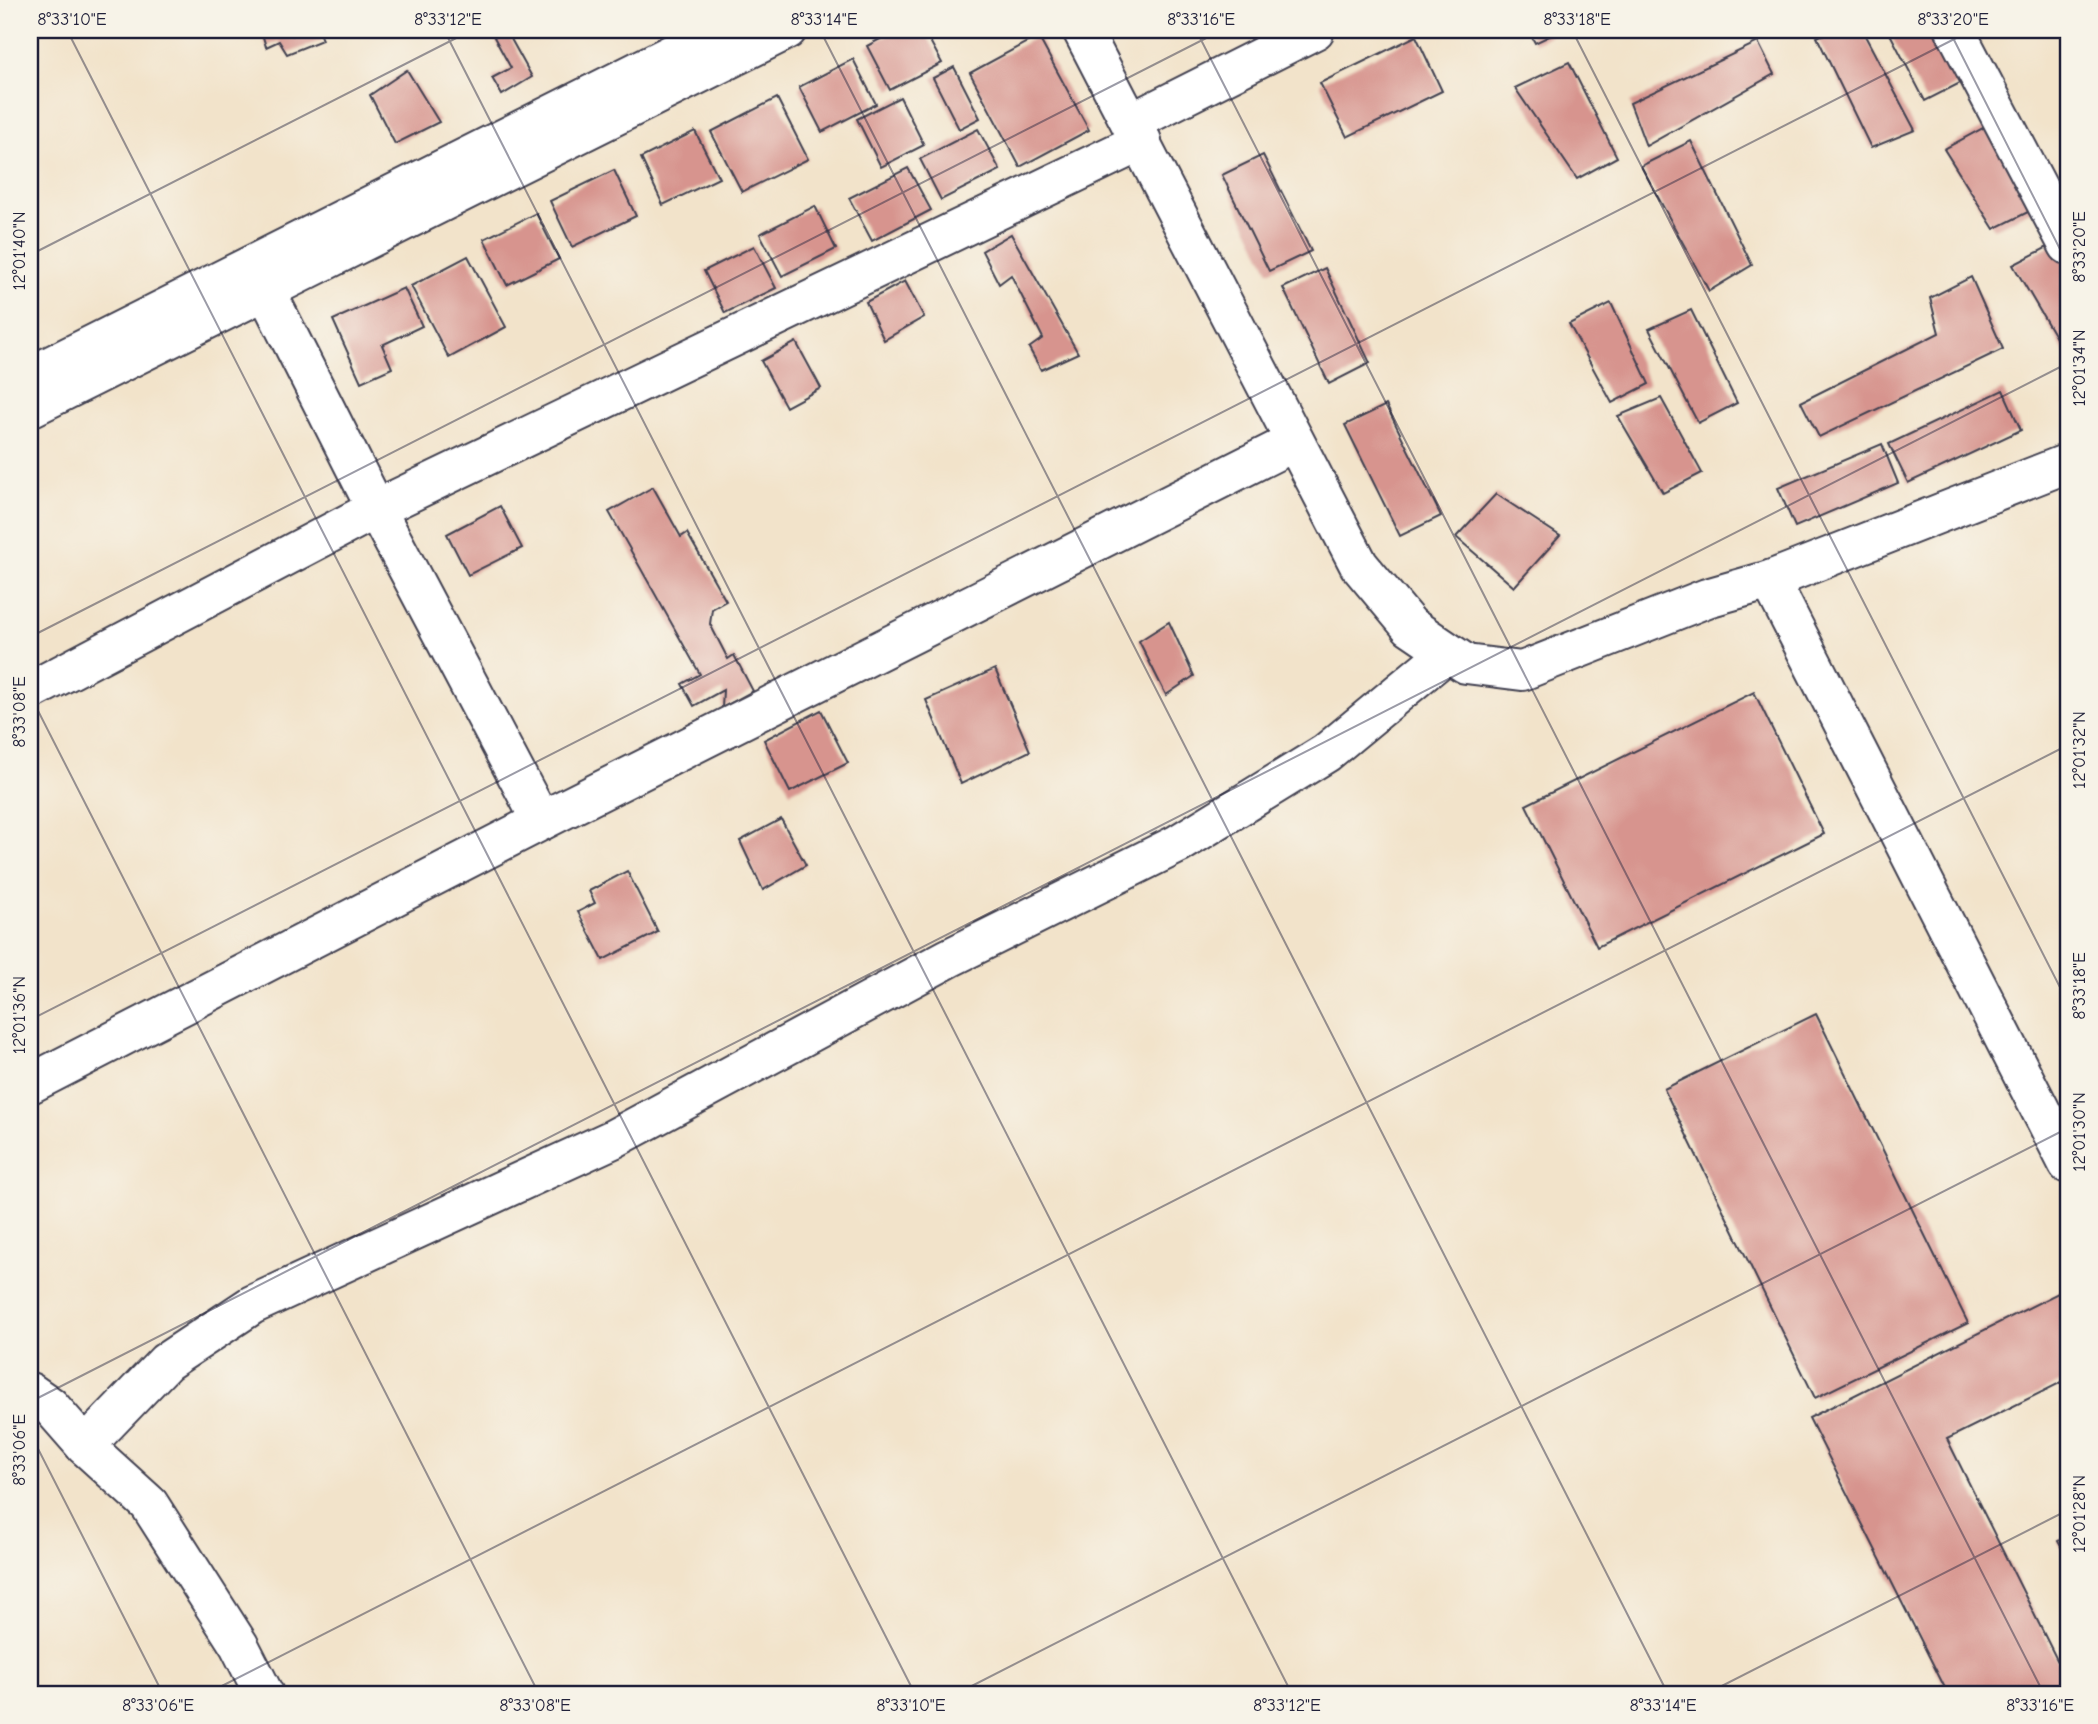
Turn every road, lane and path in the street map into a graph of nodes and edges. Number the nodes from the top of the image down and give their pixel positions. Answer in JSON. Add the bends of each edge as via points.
{"nodes":[{"id":1,"x":720,"y":30,"type":"edge"},
{"id":2,"x":787,"y":30,"type":"edge"},
{"id":3,"x":1082,"y":30,"type":"edge"},
{"id":4,"x":1315,"y":30,"type":"edge"},
{"id":5,"x":1955,"y":30,"type":"edge"},
{"id":6,"x":1137,"y":131,"type":"junction"},
{"id":7,"x":2068,"y":245,"type":"edge"},
{"id":8,"x":265,"y":289,"type":"junction"},
{"id":9,"x":30,"y":376,"type":"edge"},
{"id":10,"x":30,"y":408,"type":"edge"},
{"id":11,"x":1294,"y":442,"type":"junction"},
{"id":12,"x":2068,"y":463,"type":"edge"},
{"id":13,"x":376,"y":509,"type":"junction"},
{"id":14,"x":1770,"y":580,"type":"junction"},
{"id":15,"x":1448,"y":652,"type":"junction"},
{"id":16,"x":30,"y":691,"type":"edge"},
{"id":17,"x":541,"y":821,"type":"junction"},
{"id":18,"x":30,"y":1084,"type":"edge"},
{"id":19,"x":2068,"y":1164,"type":"edge"},
{"id":20,"x":30,"y":1392,"type":"edge"},
{"id":21,"x":85,"y":1446,"type":"junction"},
{"id":22,"x":264,"y":1694,"type":"edge"}],
"edges":[{"from":1,"to":9,"type":"street"},
{"from":2,"to":8,"type":"street"},
{"from":3,"to":6,"type":"street"},
{"from":4,"to":6,"type":"street"},
{"from":5,"to":7,"type":"street"},
{"from":6,"to":11,"type":"street"},
{"from":6,"to":13,"type":"street"},
{"from":8,"to":10,"type":"street"},
{"from":8,"to":13,"type":"street"},
{"from":11,"to":15,"type":"street","via":[[1359,565],[1410,626]]},
{"from":11,"to":17,"type":"street"},
{"from":12,"to":14,"type":"street"},
{"from":13,"to":16,"type":"street"},
{"from":13,"to":17,"type":"street"},
{"from":14,"to":15,"type":"street","via":[[1707,598],[1522,671],[1466,664]]},
{"from":14,"to":19,"type":"street"},
{"from":15,"to":21,"type":"street","via":[[1326,753],[1178,844],[949,958],[613,1139],[252,1305],[166,1362]]},
{"from":17,"to":18,"type":"street"},
{"from":20,"to":21,"type":"street","via":[[50,1406]]},
{"from":21,"to":22,"type":"street","via":[[149,1504],[239,1645]]}]}
